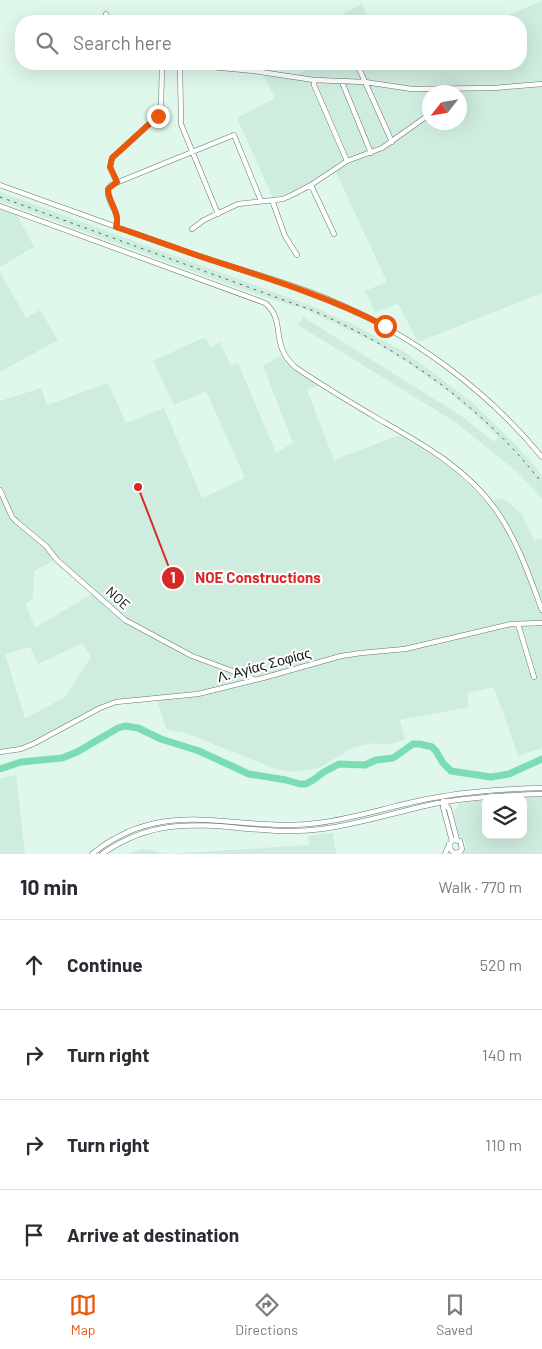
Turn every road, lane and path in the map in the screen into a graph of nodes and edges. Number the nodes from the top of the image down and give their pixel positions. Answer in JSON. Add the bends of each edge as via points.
{"nodes":[{"id":1,"x":162,"y":70,"type":"edge"},
{"id":2,"x":180,"y":70,"type":"edge"},
{"id":3,"x":243,"y":70,"type":"edge"},
{"id":4,"x":360,"y":70,"type":"edge"},
{"id":5,"x":314,"y":80,"type":"junction"},
{"id":6,"x":342,"y":82,"type":"junction"},
{"id":7,"x":365,"y":82,"type":"junction"},
{"id":8,"x":542,"y":84,"type":"edge"},
{"id":9,"x":422,"y":89,"type":"edge"},
{"id":10,"x":467,"y":89,"type":"edge"},
{"id":11,"x":422,"y":120,"type":"edge"},
{"id":12,"x":392,"y":142,"type":"junction"},
{"id":13,"x":192,"y":153,"type":"junction"},
{"id":14,"x":371,"y":153,"type":"junction"},
{"id":15,"x":347,"y":161,"type":"junction"},
{"id":16,"x":117,"y":182,"type":"junction"},
{"id":17,"x":0,"y":185,"type":"edge"},
{"id":18,"x":311,"y":185,"type":"junction"},
{"id":19,"x":272,"y":200,"type":"junction"},
{"id":20,"x":261,"y":201,"type":"junction"},
{"id":21,"x":0,"y":206,"type":"edge"},
{"id":22,"x":218,"y":214,"type":"junction"},
{"id":23,"x":116,"y":227,"type":"junction"},
{"id":24,"x":192,"y":229,"type":"dead end"},
{"id":25,"x":334,"y":234,"type":"dead end"},
{"id":26,"x":297,"y":255,"type":"dead end"},
{"id":27,"x":542,"y":457,"type":"edge"},
{"id":28,"x":0,"y":490,"type":"edge"},
{"id":29,"x":542,"y":610,"type":"edge"},
{"id":30,"x":518,"y":624,"type":"junction"},
{"id":31,"x":542,"y":624,"type":"edge"},
{"id":32,"x":534,"y":677,"type":"dead end"},
{"id":33,"x":255,"y":680,"type":"junction"},
{"id":34,"x":0,"y":752,"type":"edge"},
{"id":35,"x":542,"y":788,"type":"edge"},
{"id":36,"x":542,"y":794,"type":"edge"},
{"id":37,"x":449,"y":795,"type":"junction"},
{"id":38,"x":439,"y":797,"type":"junction"},
{"id":39,"x":459,"y":800,"type":"junction"},
{"id":40,"x":445,"y":802,"type":"junction"},
{"id":41,"x":432,"y":805,"type":"junction"},
{"id":42,"x":448,"y":814,"type":"junction"},
{"id":43,"x":453,"y":842,"type":"junction"},
{"id":44,"x":462,"y":850,"type":"junction"},
{"id":45,"x":92,"y":854,"type":"edge"},
{"id":46,"x":102,"y":854,"type":"edge"},
{"id":47,"x":445,"y":854,"type":"edge"},
{"id":48,"x":455,"y":854,"type":"edge"},
{"id":49,"x":467,"y":854,"type":"edge"}],
"edges":[{"from":1,"to":16,"type":"street","via":[[160,114],[112,158],[110,167]]},
{"from":2,"to":13,"type":"street","via":[[181,124]]},
{"from":3,"to":5,"type":"street"},
{"from":4,"to":7,"type":"street"},
{"from":5,"to":6,"type":"street"},
{"from":5,"to":15,"type":"street"},
{"from":6,"to":7,"type":"street"},
{"from":6,"to":14,"type":"street"},
{"from":7,"to":9,"type":"street"},
{"from":7,"to":12,"type":"street"},
{"from":8,"to":10,"type":"street"},
{"from":11,"to":12,"type":"street"},
{"from":12,"to":14,"type":"street"},
{"from":13,"to":16,"type":"street"},
{"from":13,"to":20,"type":"street","via":[[234,135]]},
{"from":13,"to":22,"type":"street"},
{"from":14,"to":15,"type":"street"},
{"from":15,"to":18,"type":"street"},
{"from":16,"to":23,"type":"street","via":[[108,189],[117,213]]},
{"from":17,"to":23,"type":"street"},
{"from":18,"to":19,"type":"street","via":[[292,196]]},
{"from":18,"to":25,"type":"street"},
{"from":19,"to":20,"type":"street"},
{"from":19,"to":26,"type":"street","via":[[285,236]]},
{"from":20,"to":22,"type":"street","via":[[238,204]]},
{"from":21,"to":29,"type":"street","via":[[264,303],[276,317],[281,350],[290,362],[423,445],[450,464],[487,498],[516,544]]},
{"from":22,"to":24,"type":"street"},
{"from":23,"to":27,"type":"street","via":[[305,290],[385,326],[430,354],[475,389]]},
{"from":28,"to":33,"type":"street","name":"NOE","via":[[12,517],[125,620],[192,656]]},
{"from":30,"to":31,"type":"street","name":"Λ. Αγίας Σοφίας"},
{"from":30,"to":32,"type":"street"},
{"from":30,"to":33,"type":"street","name":"Λ. Αγίας Σοφίας","via":[[405,648],[340,656]]},
{"from":33,"to":34,"type":"street","name":"Λ. Αγίας Σοφίας","via":[[198,694],[116,702],[35,743]]},
{"from":35,"to":37,"type":"street"},
{"from":36,"to":39,"type":"street"},
{"from":37,"to":38,"type":"street"},
{"from":37,"to":40,"type":"street"},
{"from":38,"to":40,"type":"street"},
{"from":38,"to":45,"type":"street","via":[[316,824],[197,818],[171,820],[133,830]]},
{"from":39,"to":40,"type":"street"},
{"from":39,"to":42,"type":"street"},
{"from":40,"to":41,"type":"street"},
{"from":40,"to":42,"type":"street"},
{"from":41,"to":42,"type":"street"},
{"from":41,"to":46,"type":"street","via":[[309,831],[202,825],[164,827],[123,841]]},
{"from":42,"to":43,"type":"street"},
{"from":43,"to":44,"type":"street","via":[[462,844]]},
{"from":43,"to":47,"type":"street"},
{"from":43,"to":48,"type":"street","via":[[450,850]]},
{"from":44,"to":48,"type":"street"},
{"from":44,"to":49,"type":"street"}]}
